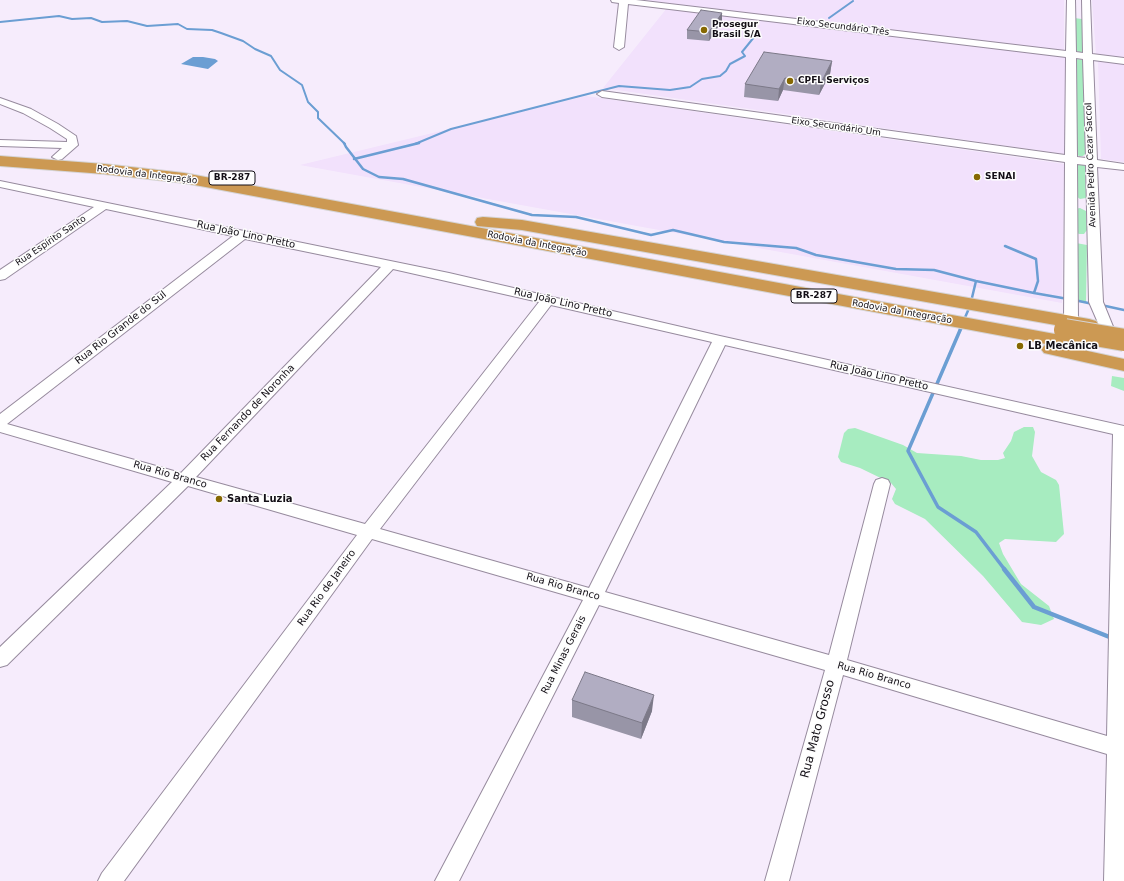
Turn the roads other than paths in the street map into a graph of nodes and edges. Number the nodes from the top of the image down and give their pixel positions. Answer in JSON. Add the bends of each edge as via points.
{"nodes":[{"id":1,"x":621,"y":0,"type":"edge"},
{"id":2,"x":1071,"y":0,"type":"edge"},
{"id":3,"x":1086,"y":0,"type":"edge"},
{"id":4,"x":619,"y":47,"type":"dead end"},
{"id":5,"x":1071,"y":54,"type":"junction"},
{"id":6,"x":1087,"y":56,"type":"junction"},
{"id":7,"x":1124,"y":61,"type":"edge"},
{"id":8,"x":602,"y":94,"type":"dead end"},
{"id":9,"x":0,"y":101,"type":"edge"},
{"id":10,"x":0,"y":143,"type":"edge"},
{"id":11,"x":73,"y":144,"type":"junction"},
{"id":12,"x":0,"y":153,"type":"edge"},
{"id":13,"x":58,"y":157,"type":"junction"},
{"id":14,"x":1071,"y":160,"type":"junction"},
{"id":15,"x":0,"y":161,"type":"edge"},
{"id":16,"x":1091,"y":162,"type":"junction"},
{"id":17,"x":1124,"y":167,"type":"edge"},
{"id":18,"x":1,"y":186,"type":"edge"},
{"id":19,"x":103,"y":206,"type":"junction"},
{"id":20,"x":458,"y":224,"type":"junction"},
{"id":21,"x":242,"y":234,"type":"junction"},
{"id":22,"x":390,"y":265,"type":"junction"},
{"id":23,"x":0,"y":276,"type":"edge"},
{"id":24,"x":548,"y":300,"type":"junction"},
{"id":25,"x":1116,"y":330,"type":"edge"},
{"id":26,"x":1072,"y":338,"type":"junction"},
{"id":27,"x":720,"y":340,"type":"junction"},
{"id":28,"x":1124,"y":340,"type":"edge"},
{"id":29,"x":1124,"y":353,"type":"edge"},
{"id":30,"x":1124,"y":365,"type":"edge"},
{"id":31,"x":0,"y":422,"type":"edge"},
{"id":32,"x":0,"y":427,"type":"edge"},
{"id":33,"x":1123,"y":431,"type":"edge"},
{"id":34,"x":185,"y":479,"type":"junction"},
{"id":35,"x":882,"y":484,"type":"dead end"},
{"id":36,"x":369,"y":532,"type":"junction"},
{"id":37,"x":594,"y":596,"type":"junction"},
{"id":38,"x":0,"y":659,"type":"edge"},
{"id":39,"x":836,"y":665,"type":"junction"},
{"id":40,"x":1121,"y":749,"type":"edge"},
{"id":41,"x":110,"y":881,"type":"edge"},
{"id":42,"x":447,"y":881,"type":"edge"},
{"id":43,"x":777,"y":881,"type":"edge"},
{"id":44,"x":1116,"y":881,"type":"edge"}],
"edges":[{"from":1,"to":4,"type":"street"},
{"from":1,"to":5,"type":"street","name":"Eixo Secundário Três"},
{"from":2,"to":5,"type":"street","name":"Avenida Pedro Cezar Saccol"},
{"from":3,"to":6,"type":"street","name":"Avenida Pedro Cezar Saccol"},
{"from":5,"to":6,"type":"street","name":"Eixo Secundário Três"},
{"from":5,"to":14,"type":"street","name":"Avenida Pedro Cezar Saccol"},
{"from":6,"to":7,"type":"street","name":"Eixo Secundário Três"},
{"from":6,"to":16,"type":"street","name":"Avenida Pedro Cezar Saccol"},
{"from":8,"to":14,"type":"street","name":"Eixo Secundário Um"},
{"from":9,"to":11,"type":"street","via":[[27,111],[54,126],[72,138]]},
{"from":10,"to":11,"type":"street"},
{"from":11,"to":13,"type":"street"},
{"from":12,"to":13,"type":"highway","name":"Rodovia da Integração","number":"BR-287"},
{"from":13,"to":20,"type":"highway","name":"Rodovia da Integração","number":"BR-287","via":[[196,172]]},
{"from":14,"to":16,"type":"street","name":"Eixo Secundário Um"},
{"from":14,"to":26,"type":"street","name":"Avenida Pedro Cezar Saccol"},
{"from":15,"to":20,"type":"highway","name":"Rodovia da Integração","number":"BR-287","via":[[184,178]]},
{"from":16,"to":17,"type":"street","name":"Eixo Secundário Um"},
{"from":16,"to":25,"type":"street","name":"Avenida Pedro Cezar Saccol","via":[[1096,302]]},
{"from":18,"to":19,"type":"street","name":"Rua João Lino Pretto"},
{"from":19,"to":21,"type":"street","name":"Rua João Lino Pretto"},
{"from":19,"to":23,"type":"street","name":"Rua Espírito Santo"},
{"from":20,"to":26,"type":"highway","name":"Rodovia da Integração","number":"BR-287"},
{"from":20,"to":26,"type":"highway","number":"BR-287","via":[[583,263]]},
{"from":21,"to":22,"type":"street","name":"Rua João Lino Pretto"},
{"from":21,"to":31,"type":"street","name":"Rua Rio Grande do Sul"},
{"from":22,"to":24,"type":"street","name":"Rua João Lino Pretto"},
{"from":22,"to":34,"type":"street","name":"Rua Fernando de Noronha"},
{"from":24,"to":27,"type":"street","name":"Rua João Lino Pretto"},
{"from":24,"to":36,"type":"street","name":"Rua Rio de Janeiro"},
{"from":25,"to":26,"type":"highway","number":"BR-287"},
{"from":26,"to":28,"type":"highway","number":"BR-287","bridge":true},
{"from":26,"to":29,"type":"highway","number":"BR-287"},
{"from":26,"to":30,"type":"highway","number":"BR-287"},
{"from":27,"to":33,"type":"street","name":"Rua João Lino Pretto"},
{"from":27,"to":37,"type":"street","name":"Rua Minas Gerais"},
{"from":32,"to":34,"type":"street","name":"Rua Rio Branco"},
{"from":33,"to":40,"type":"street"},
{"from":34,"to":36,"type":"street","name":"Rua Rio Branco"},
{"from":34,"to":38,"type":"street","name":"Rua Fernando de Noronha"},
{"from":35,"to":39,"type":"street","name":"Rua Mato Grosso"},
{"from":36,"to":37,"type":"street","name":"Rua Rio Branco"},
{"from":36,"to":41,"type":"street","name":"Rua Rio de Janeiro"},
{"from":37,"to":39,"type":"street","name":"Rua Rio Branco"},
{"from":37,"to":42,"type":"street","name":"Rua Minas Gerais"},
{"from":39,"to":40,"type":"street","name":"Rua Rio Branco"},
{"from":39,"to":43,"type":"street","name":"Rua Mato Grosso"},
{"from":40,"to":44,"type":"street"}]}
